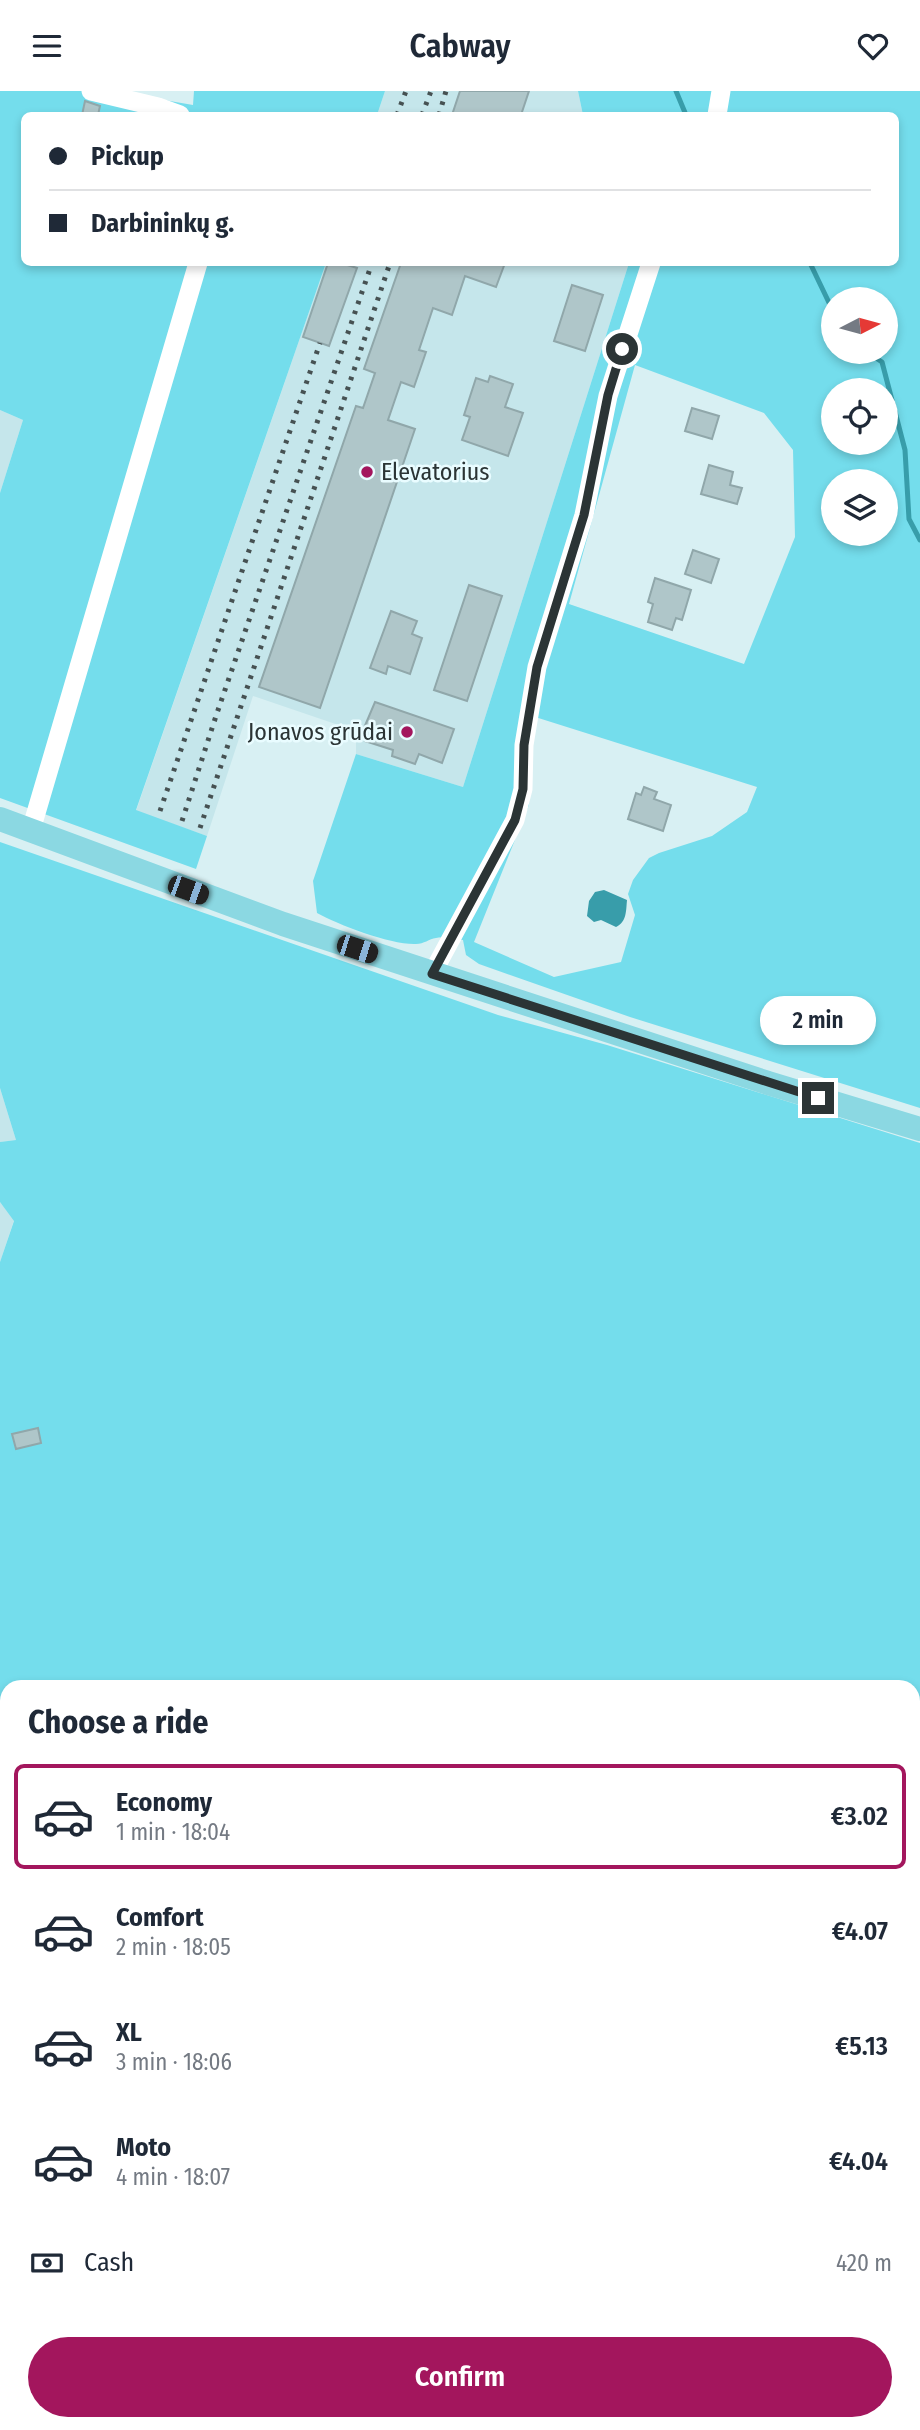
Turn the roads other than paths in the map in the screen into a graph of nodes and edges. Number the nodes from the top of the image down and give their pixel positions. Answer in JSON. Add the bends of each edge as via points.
{"nodes":[{"id":1,"x":91,"y":91,"type":"edge"},
{"id":2,"x":721,"y":91,"type":"edge"},
{"id":3,"x":172,"y":112,"type":"edge"},
{"id":4,"x":718,"y":112,"type":"edge"},
{"id":5,"x":197,"y":266,"type":"edge"},
{"id":6,"x":650,"y":266,"type":"edge"},
{"id":7,"x":0,"y":819,"type":"edge"},
{"id":8,"x":31,"y":830,"type":"junction"},
{"id":9,"x":432,"y":974,"type":"junction"},
{"id":10,"x":920,"y":1129,"type":"edge"}],
"edges":[{"from":1,"to":3,"type":"street"},
{"from":2,"to":4,"type":"street"},
{"from":5,"to":8,"type":"street"},
{"from":6,"to":9,"type":"street","via":[[608,395],[584,515],[537,667],[524,745],[523,789],[515,820]]},
{"from":7,"to":8,"type":"main road"},
{"from":8,"to":9,"type":"main road","via":[[271,920]]},
{"from":9,"to":10,"type":"main road"}]}
